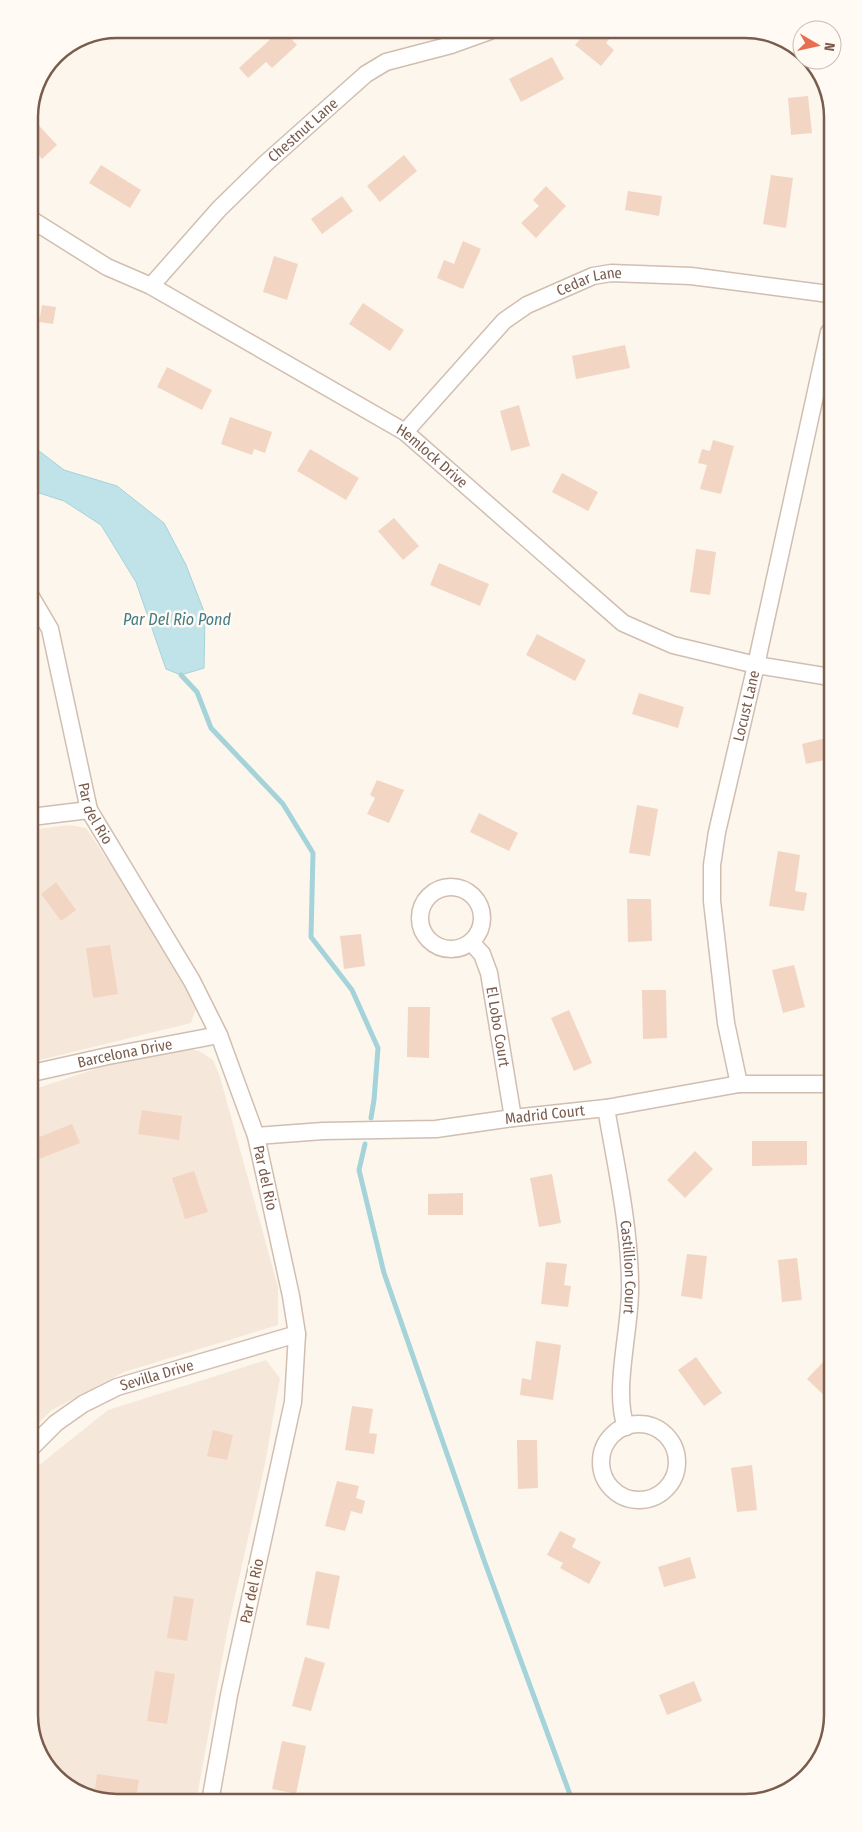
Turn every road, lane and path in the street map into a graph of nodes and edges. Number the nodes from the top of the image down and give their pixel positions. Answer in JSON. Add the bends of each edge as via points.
{"nodes":[{"id":1,"x":472,"y":38,"type":"edge"},
{"id":2,"x":38,"y":224,"type":"edge"},
{"id":3,"x":151,"y":286,"type":"junction"},
{"id":4,"x":824,"y":293,"type":"edge"},
{"id":5,"x":824,"y":355,"type":"edge"},
{"id":6,"x":405,"y":432,"type":"junction"},
{"id":7,"x":38,"y":609,"type":"edge"},
{"id":8,"x":756,"y":665,"type":"junction"},
{"id":9,"x":824,"y":676,"type":"edge"},
{"id":10,"x":89,"y":810,"type":"junction"},
{"id":11,"x":38,"y":816,"type":"edge"},
{"id":12,"x":471,"y":942,"type":"dead end"},
{"id":13,"x":219,"y":1035,"type":"junction"},
{"id":14,"x":38,"y":1072,"type":"edge"},
{"id":15,"x":739,"y":1084,"type":"junction"},
{"id":16,"x":824,"y":1084,"type":"edge"},
{"id":17,"x":606,"y":1108,"type":"junction"},
{"id":18,"x":513,"y":1118,"type":"junction"},
{"id":19,"x":256,"y":1136,"type":"junction"},
{"id":20,"x":297,"y":1334,"type":"junction"},
{"id":21,"x":626,"y":1427,"type":"junction"},
{"id":22,"x":38,"y":1441,"type":"edge"},
{"id":23,"x":211,"y":1794,"type":"edge"}],
"edges":[{"from":1,"to":3,"type":"street","name":"Chestnut Lane","via":[[394,60],[366,74],[219,208]]},
{"from":2,"to":3,"type":"street","name":"Hemlock Drive","via":[[107,267]]},
{"from":3,"to":6,"type":"street","name":"Hemlock Drive"},
{"from":4,"to":6,"type":"street","name":"Cedar Lane","via":[[691,276],[611,273],[593,276],[527,305],[504,321]]},
{"from":5,"to":8,"type":"street","name":"Locust Lane"},
{"from":6,"to":8,"type":"street","name":"Hemlock Drive","via":[[622,623],[673,646]]},
{"from":7,"to":10,"type":"street","name":"Par del Rio","via":[[50,629]]},
{"from":8,"to":9,"type":"street","name":"Hemlock Drive"},
{"from":8,"to":15,"type":"street","name":"Locust Lane","via":[[712,865],[712,901],[726,1023]]},
{"from":10,"to":11,"type":"street"},
{"from":10,"to":13,"type":"street","name":"Par del Rio","via":[[192,981]]},
{"from":12,"to":18,"type":"street","name":"El Lobo Court","via":[[482,954],[489,973]]},
{"from":13,"to":14,"type":"street","name":"Barcelona Drive"},
{"from":13,"to":19,"type":"street","name":"Par del Rio"},
{"from":15,"to":16,"type":"street","name":"Madrid Court"},
{"from":15,"to":17,"type":"street","name":"Madrid Court"},
{"from":17,"to":18,"type":"street","name":"Madrid Court"},
{"from":17,"to":21,"type":"street","name":"Castillion Court","via":[[627,1227],[630,1284],[620,1405]]},
{"from":18,"to":19,"type":"street","name":"Madrid Court","via":[[436,1129]]},
{"from":19,"to":20,"type":"street","name":"Par del Rio"},
{"from":20,"to":22,"type":"street","name":"Sevilla Drive","via":[[117,1387],[83,1404]]},
{"from":20,"to":23,"type":"street","name":"Par del Rio","via":[[293,1402],[229,1695]]},
{"from":21,"to":21,"type":"street","via":[[644,1424],[653,1427],[673,1445],[676,1473],[666,1489],[651,1498],[625,1497],[606,1479],[603,1452],[611,1437]]}]}
